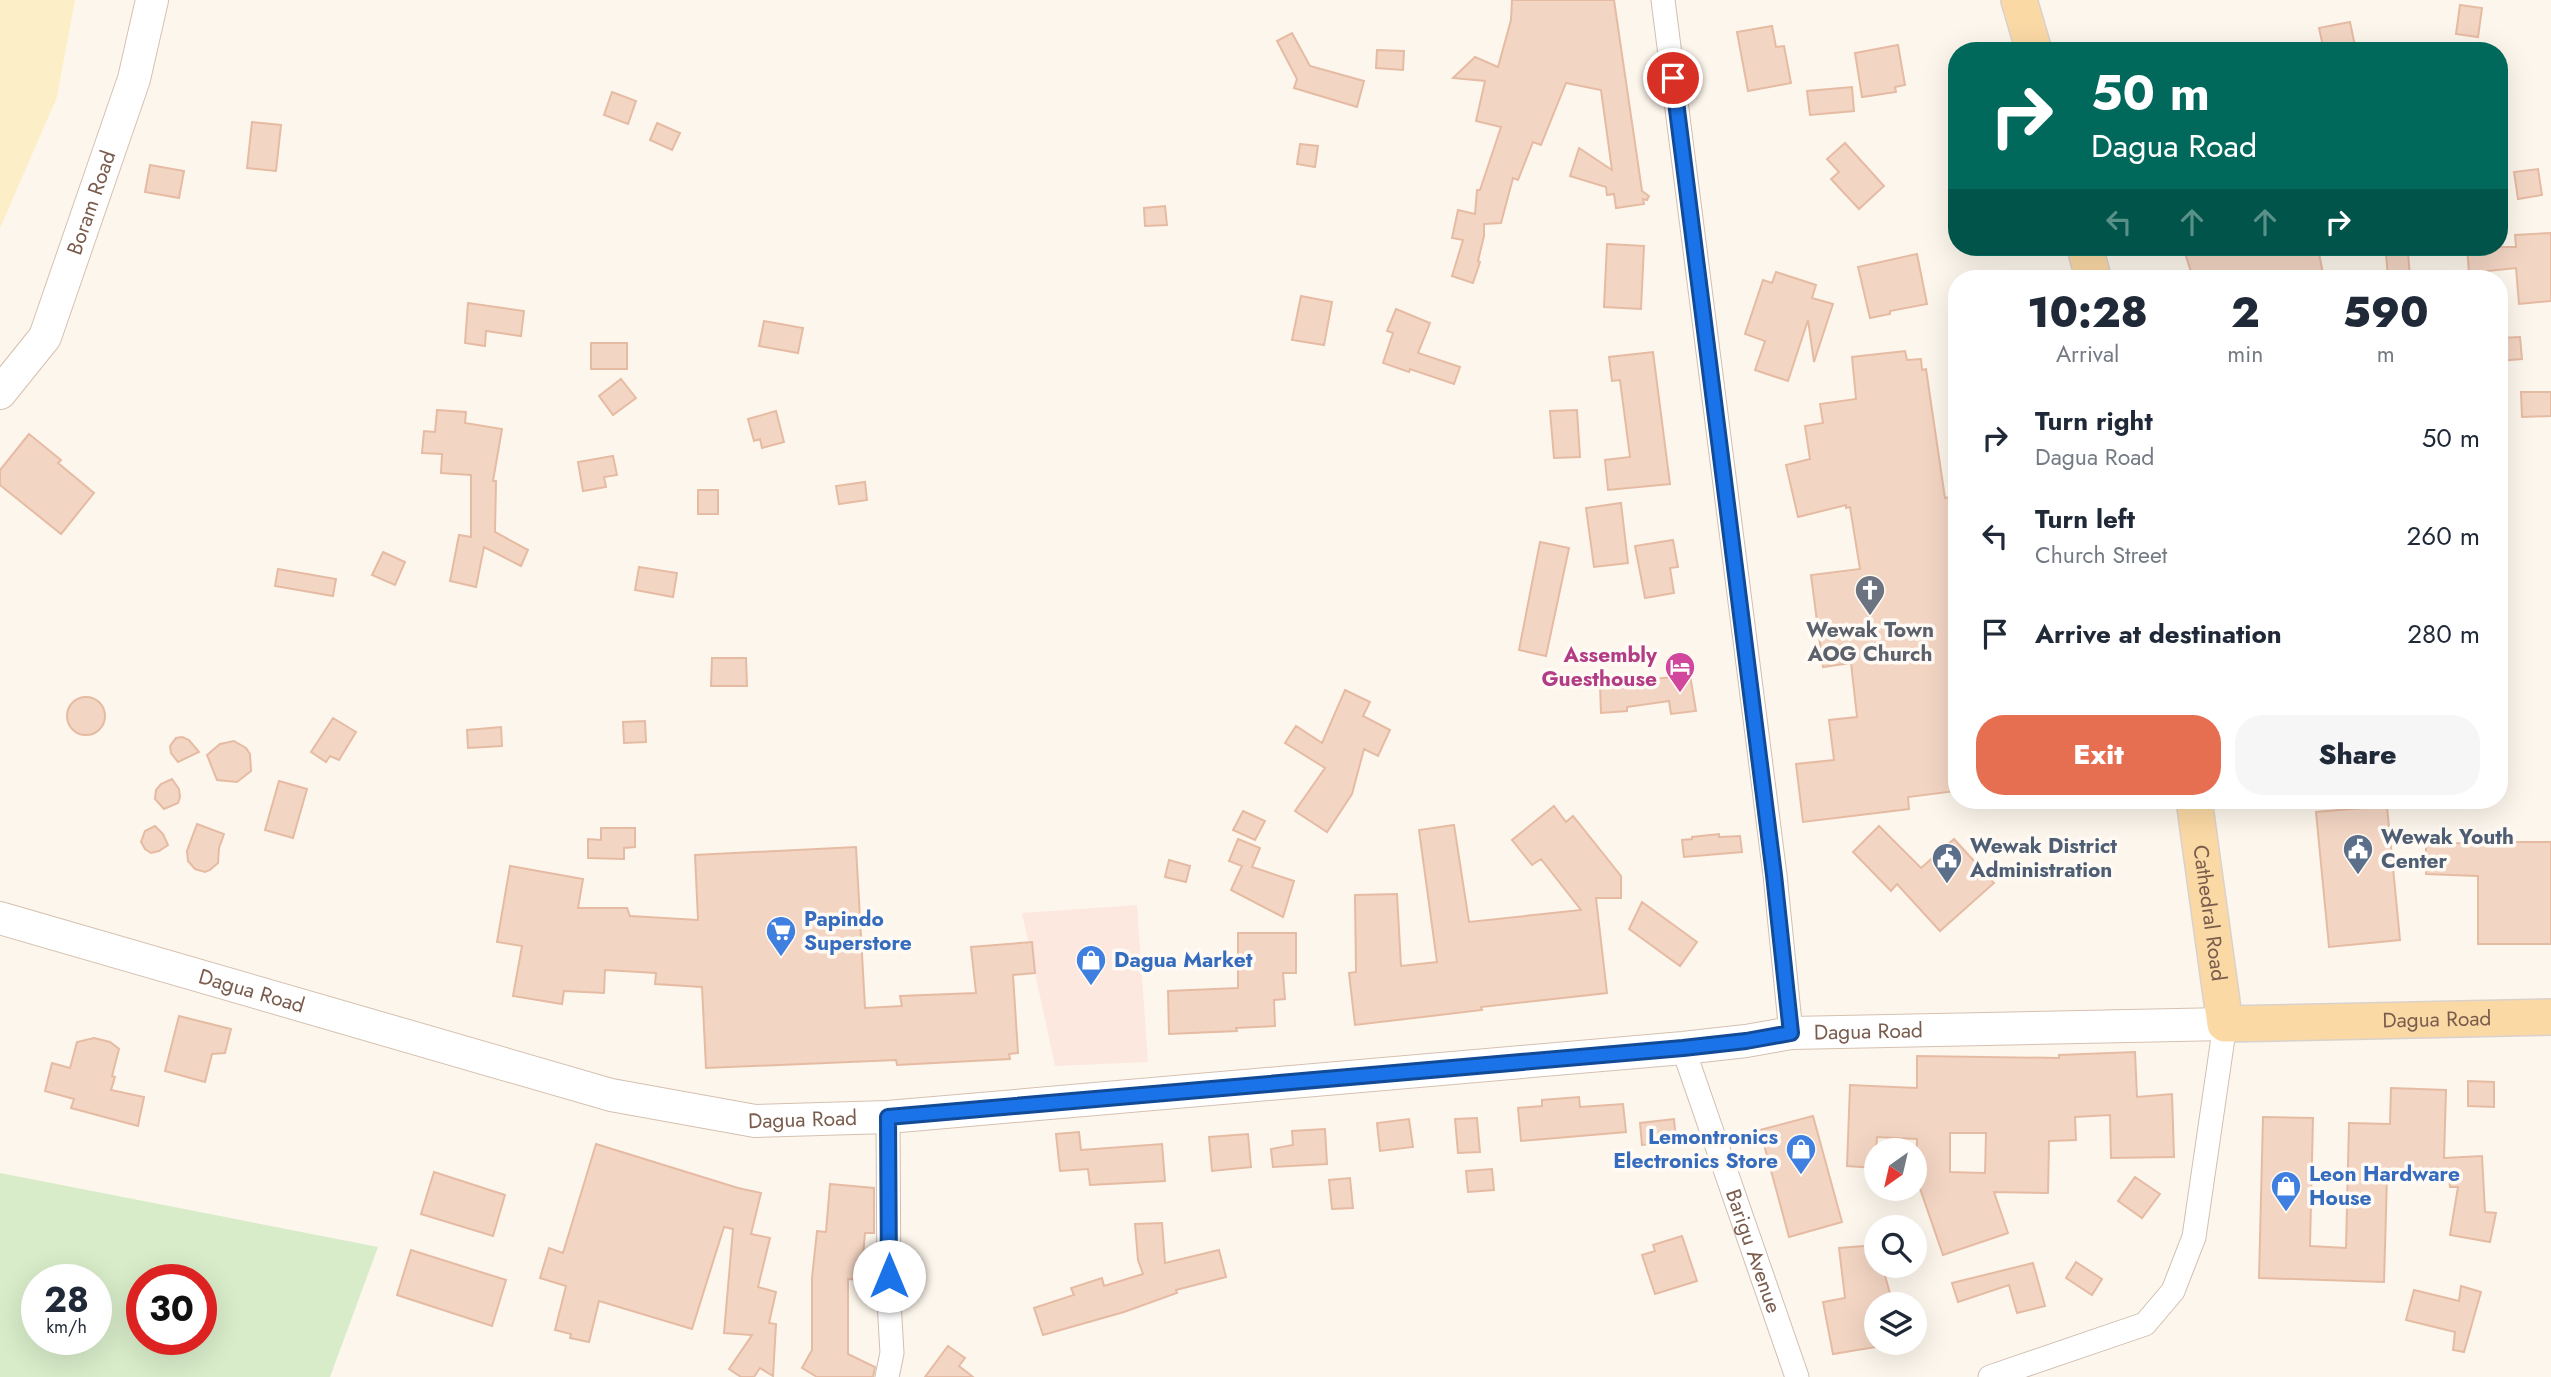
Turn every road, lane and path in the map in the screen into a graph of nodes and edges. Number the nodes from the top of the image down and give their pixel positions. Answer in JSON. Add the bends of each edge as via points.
{"nodes":[{"id":1,"x":152,"y":0,"type":"edge"},
{"id":2,"x":1663,"y":0,"type":"edge"},
{"id":3,"x":2019,"y":0,"type":"edge"},
{"id":4,"x":2031,"y":42,"type":"edge"},
{"id":5,"x":0,"y":393,"type":"edge"},
{"id":6,"x":2195,"y":809,"type":"edge"},
{"id":7,"x":0,"y":918,"type":"edge"},
{"id":8,"x":2551,"y":1017,"type":"edge"},
{"id":9,"x":2225,"y":1024,"type":"junction"},
{"id":10,"x":1791,"y":1033,"type":"junction"},
{"id":11,"x":1683,"y":1048,"type":"junction"},
{"id":12,"x":888,"y":1117,"type":"junction"},
{"id":13,"x":887,"y":1377,"type":"edge"},
{"id":14,"x":1797,"y":1377,"type":"edge"},
{"id":15,"x":1990,"y":1377,"type":"edge"}],
"edges":[{"from":1,"to":5,"type":"street","name":"Boram Road","via":[[134,79],[45,337]]},
{"from":2,"to":10,"type":"street"},
{"from":3,"to":4,"type":"main road"},
{"from":6,"to":9,"type":"main road","name":"Cathedral Road"},
{"from":7,"to":12,"type":"street","name":"Dagua Road","via":[[611,1095],[755,1121]]},
{"from":8,"to":9,"type":"main road","name":"Dagua Road"},
{"from":9,"to":10,"type":"street","name":"Dagua Road"},
{"from":9,"to":15,"type":"street","via":[[2194,1237],[2173,1291],[2145,1324]]},
{"from":10,"to":11,"type":"street","name":"Dagua Road"},
{"from":11,"to":12,"type":"street","name":"Dagua Road"},
{"from":11,"to":14,"type":"street","name":"Barigu Avenue"},
{"from":12,"to":13,"type":"street","via":[[892,1353]]}]}
